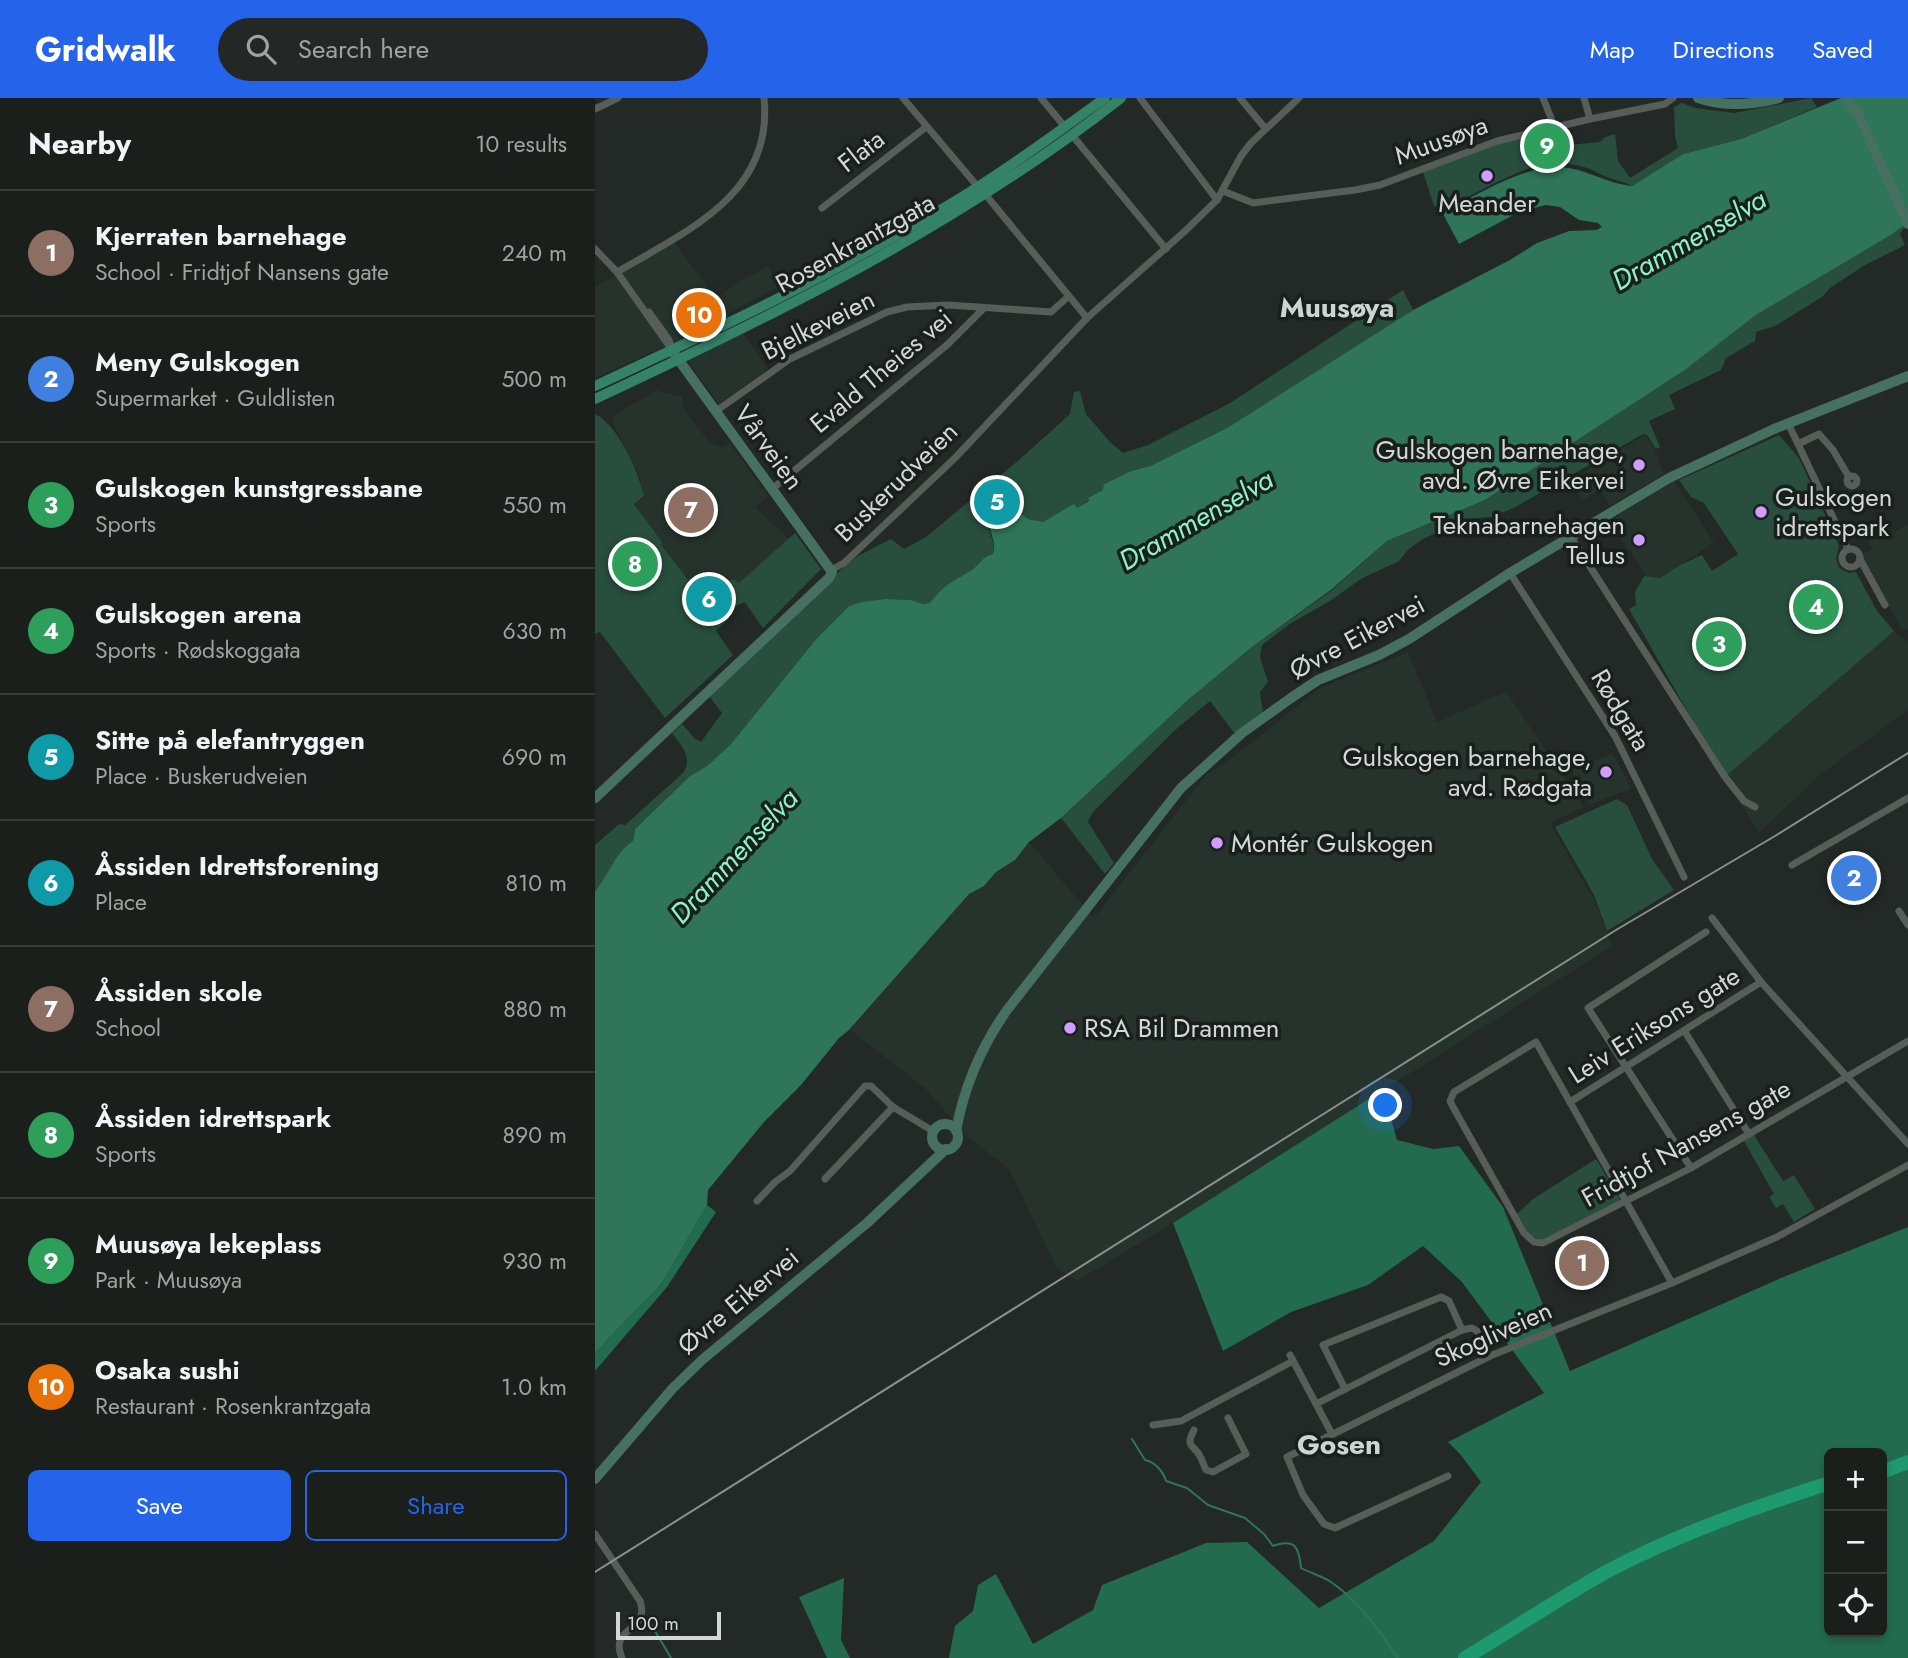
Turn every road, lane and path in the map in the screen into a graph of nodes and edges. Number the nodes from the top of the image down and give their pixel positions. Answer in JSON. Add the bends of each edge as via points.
{"nodes":[{"id":1,"x":618,"y":98,"type":"edge"},
{"id":2,"x":764,"y":98,"type":"edge"},
{"id":3,"x":903,"y":98,"type":"edge"},
{"id":4,"x":1041,"y":98,"type":"edge"},
{"id":5,"x":1105,"y":98,"type":"edge"},
{"id":6,"x":1121,"y":98,"type":"edge"},
{"id":7,"x":1140,"y":98,"type":"edge"},
{"id":8,"x":1240,"y":98,"type":"edge"},
{"id":9,"x":1299,"y":98,"type":"edge"},
{"id":10,"x":1543,"y":98,"type":"edge"},
{"id":11,"x":1584,"y":98,"type":"edge"},
{"id":12,"x":1673,"y":98,"type":"edge"},
{"id":13,"x":1698,"y":98,"type":"edge"},
{"id":14,"x":1779,"y":98,"type":"edge"},
{"id":15,"x":1847,"y":98,"type":"edge"},
{"id":16,"x":1856,"y":98,"type":"edge"},
{"id":17,"x":595,"y":109,"type":"edge"},
{"id":18,"x":1859,"y":116,"type":"junction"},
{"id":19,"x":1590,"y":119,"type":"junction"},
{"id":20,"x":926,"y":127,"type":"junction"},
{"id":21,"x":1265,"y":128,"type":"junction"},
{"id":22,"x":1555,"y":128,"type":"junction"},
{"id":23,"x":1069,"y":131,"type":"junction"},
{"id":24,"x":981,"y":191,"type":"junction"},
{"id":25,"x":1223,"y":191,"type":"junction"},
{"id":26,"x":1217,"y":200,"type":"junction"},
{"id":27,"x":822,"y":208,"type":"dead end"},
{"id":28,"x":1908,"y":224,"type":"edge"},
{"id":29,"x":595,"y":249,"type":"edge"},
{"id":30,"x":1165,"y":249,"type":"junction"},
{"id":31,"x":617,"y":272,"type":"junction"},
{"id":32,"x":1069,"y":296,"type":"junction"},
{"id":33,"x":982,"y":309,"type":"junction"},
{"id":34,"x":1087,"y":318,"type":"junction"},
{"id":35,"x":672,"y":350,"type":"junction"},
{"id":36,"x":678,"y":360,"type":"junction"},
{"id":37,"x":1908,"y":376,"type":"edge"},
{"id":38,"x":595,"y":386,"type":"edge"},
{"id":39,"x":595,"y":399,"type":"edge"},
{"id":40,"x":716,"y":411,"type":"junction"},
{"id":41,"x":1788,"y":423,"type":"junction"},
{"id":42,"x":1798,"y":444,"type":"junction"},
{"id":43,"x":1849,"y":477,"type":"dead end"},
{"id":44,"x":772,"y":489,"type":"junction"},
{"id":45,"x":1571,"y":537,"type":"junction"},
{"id":46,"x":1848,"y":549,"type":"junction"},
{"id":47,"x":1860,"y":559,"type":"junction"},
{"id":48,"x":831,"y":570,"type":"junction"},
{"id":49,"x":1510,"y":573,"type":"junction"},
{"id":50,"x":1885,"y":605,"type":"dead end"},
{"id":51,"x":595,"y":798,"type":"edge"},
{"id":52,"x":1908,"y":798,"type":"edge"},
{"id":53,"x":1755,"y":807,"type":"dead end"},
{"id":54,"x":1792,"y":865,"type":"dead end"},
{"id":55,"x":1684,"y":877,"type":"dead end"},
{"id":56,"x":1899,"y":911,"type":"dead end"},
{"id":57,"x":1711,"y":918,"type":"dead end"},
{"id":58,"x":1908,"y":925,"type":"edge"},
{"id":59,"x":1706,"y":932,"type":"dead end"},
{"id":60,"x":1761,"y":982,"type":"junction"},
{"id":61,"x":1685,"y":1032,"type":"junction"},
{"id":62,"x":1908,"y":1041,"type":"edge"},
{"id":63,"x":1626,"y":1069,"type":"junction"},
{"id":64,"x":1848,"y":1076,"type":"junction"},
{"id":65,"x":963,"y":1098,"type":"junction"},
{"id":66,"x":1570,"y":1102,"type":"junction"},
{"id":67,"x":893,"y":1107,"type":"junction"},
{"id":68,"x":956,"y":1131,"type":"junction"},
{"id":69,"x":937,"y":1133,"type":"junction"},
{"id":70,"x":1749,"y":1134,"type":"junction"},
{"id":71,"x":1908,"y":1143,"type":"edge"},
{"id":72,"x":946,"y":1149,"type":"junction"},
{"id":73,"x":1908,"y":1165,"type":"edge"},
{"id":74,"x":1691,"y":1168,"type":"junction"},
{"id":75,"x":923,"y":1169,"type":"junction"},
{"id":76,"x":825,"y":1179,"type":"dead end"},
{"id":77,"x":757,"y":1201,"type":"dead end"},
{"id":78,"x":1626,"y":1202,"type":"junction"},
{"id":79,"x":1672,"y":1283,"type":"junction"},
{"id":80,"x":1462,"y":1330,"type":"junction"},
{"id":81,"x":1490,"y":1356,"type":"junction"},
{"id":82,"x":1345,"y":1389,"type":"junction"},
{"id":83,"x":1316,"y":1404,"type":"junction"},
{"id":84,"x":1227,"y":1418,"type":"dead end"},
{"id":85,"x":1153,"y":1425,"type":"dead end"},
{"id":86,"x":1193,"y":1430,"type":"dead end"},
{"id":87,"x":1332,"y":1434,"type":"junction"},
{"id":88,"x":1908,"y":1460,"type":"edge"},
{"id":89,"x":1887,"y":1465,"type":"edge"},
{"id":90,"x":1887,"y":1470,"type":"edge"},
{"id":91,"x":1448,"y":1476,"type":"dead end"},
{"id":92,"x":595,"y":1479,"type":"edge"},
{"id":93,"x":1824,"y":1485,"type":"edge"},
{"id":94,"x":1824,"y":1491,"type":"edge"},
{"id":95,"x":595,"y":1534,"type":"edge"},
{"id":96,"x":1646,"y":1555,"type":"junction"},
{"id":97,"x":1632,"y":1563,"type":"junction"},
{"id":98,"x":622,"y":1658,"type":"edge"},
{"id":99,"x":1465,"y":1658,"type":"edge"},
{"id":100,"x":1475,"y":1658,"type":"edge"}],
"edges":[{"from":1,"to":17,"type":"street"},
{"from":2,"to":31,"type":"street","via":[[764,133],[758,155],[733,195],[687,230]]},
{"from":3,"to":20,"type":"street"},
{"from":4,"to":23,"type":"street"},
{"from":5,"to":23,"type":"main road","name":"Rosenkrantzgata"},
{"from":6,"to":23,"type":"main road","name":"Rosenkrantzgata"},
{"from":7,"to":26,"type":"street"},
{"from":8,"to":21,"type":"street"},
{"from":9,"to":21,"type":"street","name":"Buskerudveien"},
{"from":10,"to":22,"type":"street"},
{"from":11,"to":19,"type":"street"},
{"from":12,"to":19,"type":"street","name":"Muusøya","via":[[1665,104]]},
{"from":13,"to":14,"type":"main road","via":[[1741,104]]},
{"from":15,"to":18,"type":"main road"},
{"from":16,"to":18,"type":"main road"},
{"from":18,"to":28,"type":"main road"},
{"from":19,"to":22,"type":"street","name":"Muusøya"},
{"from":20,"to":24,"type":"street"},
{"from":20,"to":27,"type":"street","name":"Flata"},
{"from":21,"to":25,"type":"street","name":"Buskerudveien","via":[[1241,156]]},
{"from":22,"to":25,"type":"street","name":"Muusøya","via":[[1497,141],[1355,190],[1253,203]]},
{"from":23,"to":24,"type":"main road","name":"Rosenkrantzgata"},
{"from":23,"to":30,"type":"street"},
{"from":24,"to":32,"type":"street"},
{"from":24,"to":35,"type":"main road","name":"Rosenkrantzgata","via":[[818,279]]},
{"from":24,"to":36,"type":"main road","name":"Rosenkrantzgata","via":[[871,263]]},
{"from":25,"to":26,"type":"street","name":"Buskerudveien"},
{"from":26,"to":30,"type":"street","name":"Buskerudveien"},
{"from":29,"to":31,"type":"street","name":"Vårveien"},
{"from":30,"to":34,"type":"street","name":"Buskerudveien"},
{"from":31,"to":35,"type":"street","name":"Vårveien"},
{"from":32,"to":33,"type":"street","name":"Bjelkeveien","via":[[1051,312]]},
{"from":32,"to":34,"type":"street"},
{"from":33,"to":40,"type":"street","name":"Bjelkeveien","via":[[928,306],[887,312],[790,359]]},
{"from":33,"to":44,"type":"street","name":"Evald Theies vei","via":[[947,345]]},
{"from":34,"to":48,"type":"street","name":"Buskerudveien","via":[[955,458]]},
{"from":35,"to":36,"type":"main road","name":"Vårveien"},
{"from":35,"to":38,"type":"main road","name":"Rosenkrantzgata"},
{"from":36,"to":39,"type":"main road","name":"Rosenkrantzgata"},
{"from":36,"to":40,"type":"main road","name":"Vårveien"},
{"from":37,"to":41,"type":"main road","name":"Øvre Eikervei"},
{"from":40,"to":44,"type":"main road","name":"Vårveien"},
{"from":41,"to":42,"type":"street"},
{"from":41,"to":45,"type":"main road","name":"Øvre Eikervei","via":[[1669,478]]},
{"from":42,"to":43,"type":"street","via":[[1819,434]]},
{"from":42,"to":46,"type":"street"},
{"from":44,"to":48,"type":"main road","name":"Vårveien"},
{"from":45,"to":49,"type":"main road","name":"Øvre Eikervei"},
{"from":45,"to":53,"type":"street","via":[[1725,777],[1744,801]]},
{"from":46,"to":47,"type":"street","via":[[1857,551]]},
{"from":46,"to":47,"type":"street","via":[[1843,556],[1845,564],[1853,566]]},
{"from":47,"to":50,"type":"street"},
{"from":48,"to":51,"type":"main road","name":"Buskerudveien","via":[[829,578]]},
{"from":49,"to":55,"type":"street","name":"Rødgata","via":[[1615,736]]},
{"from":49,"to":65,"type":"main road","name":"Øvre Eikervei","via":[[1409,639],[1318,680],[1208,762],[1181,788],[1007,1010],[988,1040]]},
{"from":52,"to":54,"type":"street"},
{"from":56,"to":58,"type":"street"},
{"from":57,"to":60,"type":"street"},
{"from":59,"to":63,"type":"street","via":[[1588,1008]]},
{"from":60,"to":61,"type":"street","name":"Leiv Eriksons gate"},
{"from":60,"to":64,"type":"street"},
{"from":61,"to":63,"type":"street","name":"Leiv Eriksons gate"},
{"from":61,"to":70,"type":"street"},
{"from":62,"to":64,"type":"street","name":"Fridtjof Nansens gate"},
{"from":63,"to":66,"type":"street","name":"Leiv Eriksons gate"},
{"from":63,"to":74,"type":"street"},
{"from":64,"to":70,"type":"street","name":"Fridtjof Nansens gate"},
{"from":64,"to":71,"type":"street"},
{"from":65,"to":68,"type":"main road","name":"Øvre Eikervei"},
{"from":65,"to":69,"type":"main road","name":"Øvre Eikervei"},
{"from":66,"to":78,"type":"street"},
{"from":66,"to":78,"type":"street","name":"Fridtjof Nansens gate","via":[[1536,1042],[1454,1092],[1450,1101],[1524,1233],[1534,1242],[1543,1243]]},
{"from":67,"to":69,"type":"street"},
{"from":67,"to":76,"type":"street"},
{"from":67,"to":77,"type":"street","via":[[871,1086],[865,1087]]},
{"from":68,"to":69,"type":"main road","via":[[951,1125]]},
{"from":68,"to":72,"type":"main road","via":[[956,1143]]},
{"from":69,"to":72,"type":"main road","via":[[939,1148]]},
{"from":69,"to":75,"type":"main road","name":"Øvre Eikervei"},
{"from":70,"to":74,"type":"street","name":"Fridtjof Nansens gate"},
{"from":72,"to":75,"type":"main road","name":"Øvre Eikervei"},
{"from":73,"to":79,"type":"street","name":"Skogliveien","via":[[1777,1237]]},
{"from":74,"to":78,"type":"street","name":"Fridtjof Nansens gate"},
{"from":75,"to":92,"type":"main road","name":"Øvre Eikervei","via":[[875,1216],[702,1360]]},
{"from":78,"to":79,"type":"street"},
{"from":79,"to":81,"type":"street","name":"Skogliveien"},
{"from":80,"to":81,"type":"street","via":[[1477,1331]]},
{"from":80,"to":82,"type":"street"},
{"from":80,"to":82,"type":"street","via":[[1449,1301],[1441,1297],[1324,1345]]},
{"from":81,"to":87,"type":"street","name":"Skogliveien"},
{"from":82,"to":83,"type":"street"},
{"from":83,"to":85,"type":"street","via":[[1292,1358],[1181,1421]]},
{"from":83,"to":87,"type":"street"},
{"from":84,"to":86,"type":"street","via":[[1246,1454],[1216,1471],[1206,1469],[1190,1445]]},
{"from":87,"to":91,"type":"street","name":"Skogliveien","via":[[1287,1457],[1303,1495],[1324,1524],[1335,1528]]},
{"from":88,"to":89,"type":"highway"},
{"from":88,"to":90,"type":"highway"},
{"from":93,"to":96,"type":"highway","via":[[1717,1522]]},
{"from":94,"to":96,"type":"highway"},
{"from":95,"to":98,"type":"street","via":[[643,1611],[639,1623],[619,1641]]},
{"from":96,"to":97,"type":"highway"},
{"from":97,"to":99,"type":"highway","via":[[1574,1591]]},
{"from":97,"to":100,"type":"highway"}]}
